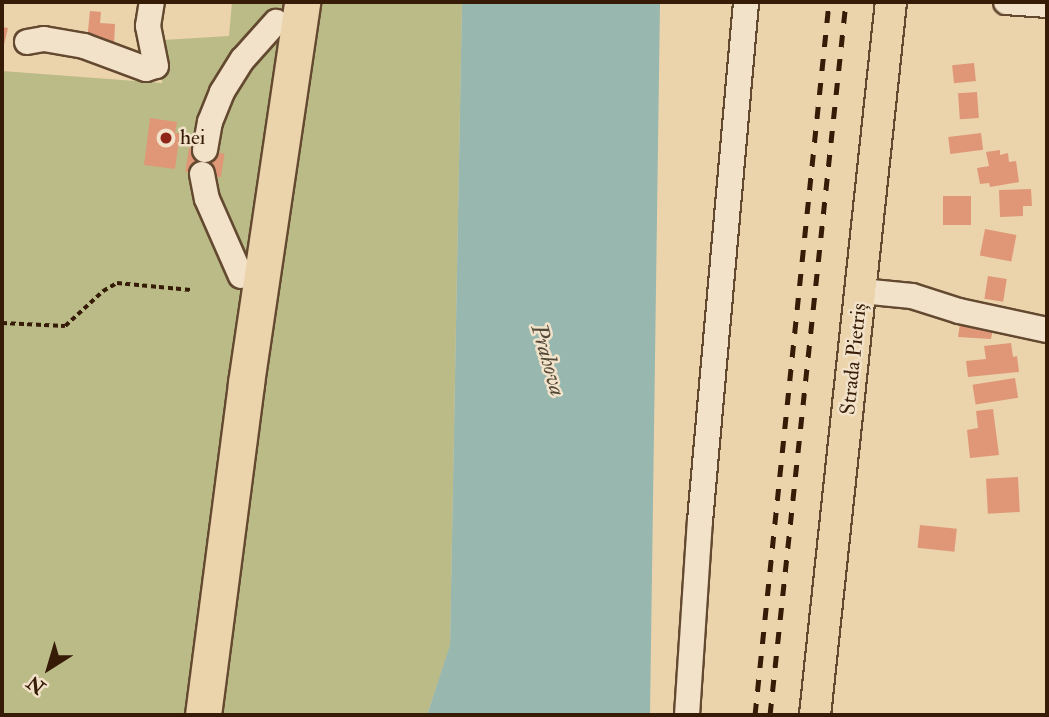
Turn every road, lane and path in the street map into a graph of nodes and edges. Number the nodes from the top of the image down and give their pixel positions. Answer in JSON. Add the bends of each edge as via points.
{"nodes":[{"id":1,"x":152,"y":2,"type":"edge"},
{"id":2,"x":746,"y":2,"type":"edge"},
{"id":3,"x":891,"y":2,"type":"edge"},
{"id":4,"x":1006,"y":2,"type":"edge"},
{"id":5,"x":1047,"y":5,"type":"edge"},
{"id":6,"x":286,"y":9,"type":"edge"},
{"id":7,"x":27,"y":42,"type":"dead end"},
{"id":8,"x":241,"y":276,"type":"junction"},
{"id":9,"x":191,"y":290,"type":"dead end"},
{"id":10,"x":861,"y":291,"type":"junction"},
{"id":11,"x":2,"y":323,"type":"edge"},
{"id":12,"x":1047,"y":330,"type":"edge"},
{"id":13,"x":181,"y":715,"type":"edge"},
{"id":14,"x":203,"y":715,"type":"edge"},
{"id":15,"x":687,"y":715,"type":"edge"},
{"id":16,"x":815,"y":715,"type":"edge"}],
"edges":[{"from":1,"to":7,"type":"street","via":[[148,26],[156,66],[146,69],[84,46],[44,39]]},
{"from":2,"to":15,"type":"street"},
{"from":3,"to":10,"type":"main road","name":"Strada Pietriș"},
{"from":4,"to":5,"type":"street"},
{"from":6,"to":8,"type":"highway"},
{"from":6,"to":8,"type":"street","via":[[243,59],[222,92],[210,122],[203,162],[207,199]]},
{"from":6,"to":14,"type":"highway","via":[[246,383]]},
{"from":8,"to":13,"type":"highway"},
{"from":9,"to":11,"type":"path","via":[[117,283],[65,326]]},
{"from":10,"to":12,"type":"street","via":[[912,296]]},
{"from":10,"to":16,"type":"main road","name":"Strada Pietriș"}]}
